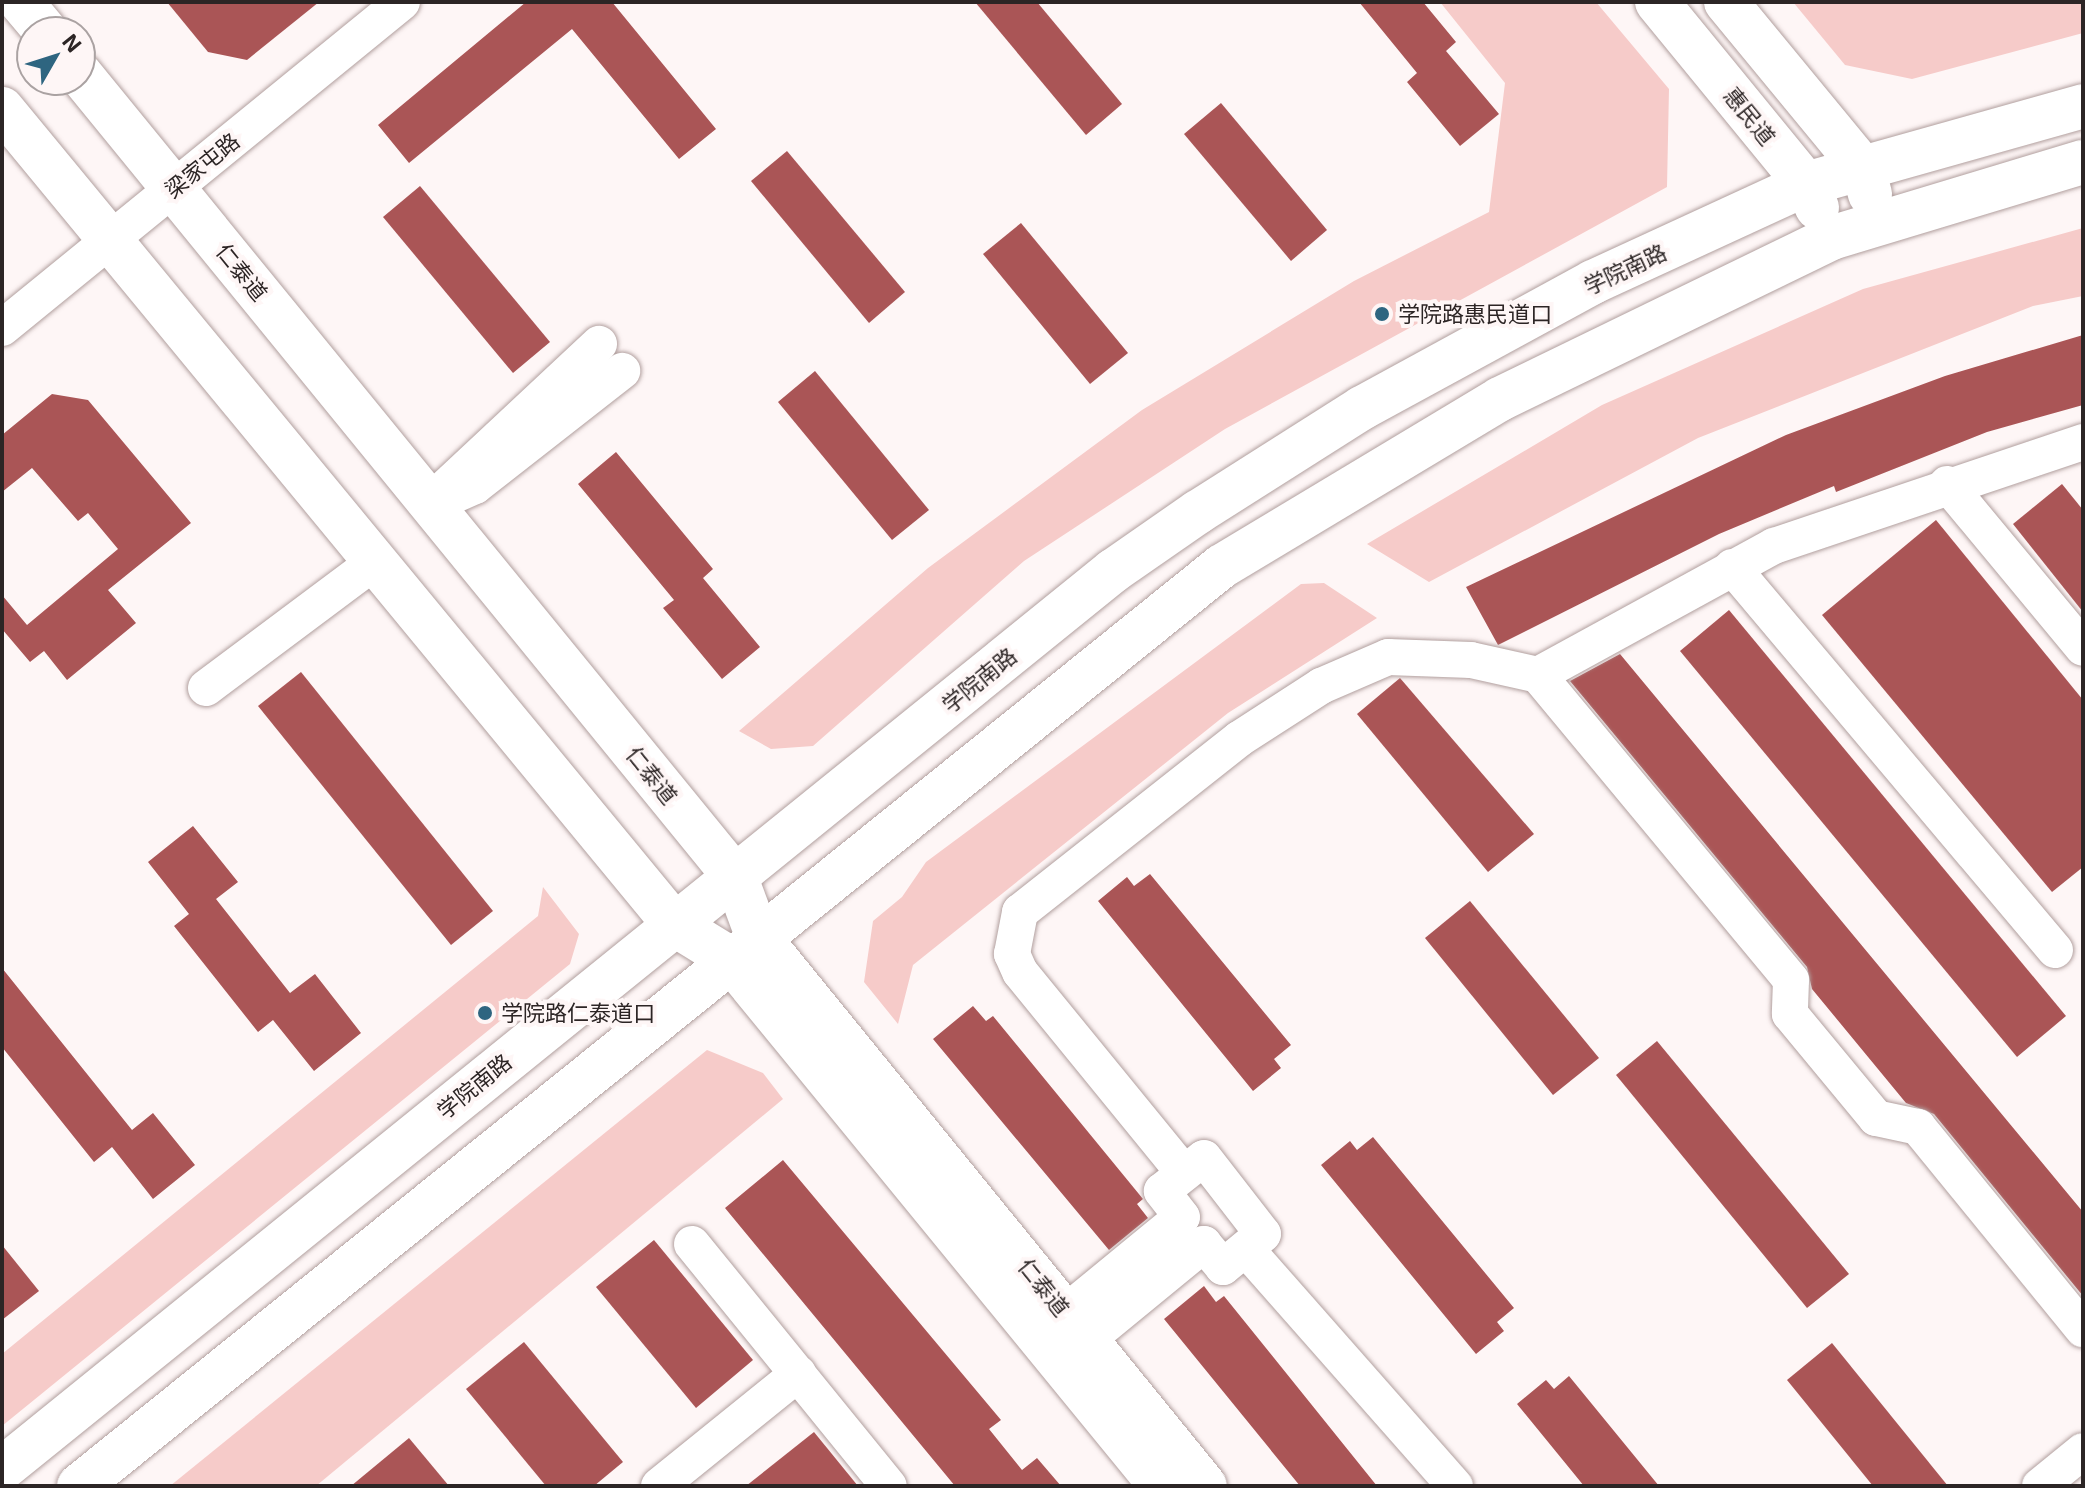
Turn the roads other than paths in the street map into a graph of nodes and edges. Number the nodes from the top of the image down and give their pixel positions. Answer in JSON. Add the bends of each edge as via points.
{"nodes":[{"id":1,"x":402,"y":2,"type":"edge"},
{"id":2,"x":1657,"y":2,"type":"edge"},
{"id":3,"x":1726,"y":2,"type":"edge"},
{"id":4,"x":96,"y":93,"type":"edge"},
{"id":5,"x":2083,"y":106,"type":"edge"},
{"id":6,"x":2,"y":109,"type":"edge"},
{"id":7,"x":2083,"y":162,"type":"edge"},
{"id":8,"x":1863,"y":168,"type":"junction"},
{"id":9,"x":1806,"y":184,"type":"junction"},
{"id":10,"x":174,"y":188,"type":"junction"},
{"id":11,"x":1877,"y":220,"type":"junction"},
{"id":12,"x":1831,"y":238,"type":"junction"},
{"id":13,"x":110,"y":241,"type":"junction"},
{"id":14,"x":2,"y":328,"type":"edge"},
{"id":15,"x":599,"y":344,"type":"dead end"},
{"id":16,"x":622,"y":371,"type":"dead end"},
{"id":17,"x":2083,"y":442,"type":"edge"},
{"id":18,"x":1947,"y":484,"type":"junction"},
{"id":19,"x":432,"y":505,"type":"junction"},
{"id":20,"x":372,"y":564,"type":"junction"},
{"id":21,"x":1732,"y":567,"type":"junction"},
{"id":22,"x":2083,"y":648,"type":"edge"},
{"id":23,"x":1538,"y":675,"type":"junction"},
{"id":24,"x":211,"y":694,"type":"dead end"},
{"id":25,"x":736,"y":878,"type":"junction"},
{"id":26,"x":674,"y":924,"type":"junction"},
{"id":27,"x":743,"y":947,"type":"junction"},
{"id":28,"x":2055,"y":950,"type":"dead end"},
{"id":29,"x":1184,"y":1173,"type":"junction"},
{"id":30,"x":1182,"y":1217,"type":"junction"},
{"id":31,"x":692,"y":1244,"type":"dead end"},
{"id":32,"x":1204,"y":1244,"type":"junction"},
{"id":33,"x":1246,"y":1249,"type":"junction"},
{"id":34,"x":1076,"y":1327,"type":"junction"},
{"id":35,"x":2083,"y":1329,"type":"edge"},
{"id":36,"x":798,"y":1374,"type":"junction"},
{"id":37,"x":2083,"y":1451,"type":"edge"},
{"id":38,"x":2,"y":1469,"type":"edge"},
{"id":39,"x":79,"y":1486,"type":"edge"},
{"id":40,"x":659,"y":1486,"type":"edge"},
{"id":41,"x":889,"y":1486,"type":"edge"},
{"id":42,"x":1161,"y":1486,"type":"edge"},
{"id":43,"x":1205,"y":1486,"type":"edge"},
{"id":44,"x":1455,"y":1486,"type":"edge"},
{"id":45,"x":2040,"y":1486,"type":"edge"}],
"edges":[{"from":1,"to":10,"type":"street","name":"梁家屯路"},
{"from":2,"to":9,"type":"main road","name":"惠民道"},
{"from":3,"to":8,"type":"main road"},
{"from":4,"to":10,"type":"main road","name":"仁泰道"},
{"from":5,"to":8,"type":"main road","name":"学院南路"},
{"from":6,"to":13,"type":"main road","name":"仁泰道"},
{"from":7,"to":11,"type":"main road"},
{"from":8,"to":9,"type":"main road","name":"学院南路"},
{"from":8,"to":11,"type":"main road"},
{"from":9,"to":12,"type":"main road","name":"惠民道"},
{"from":9,"to":25,"type":"main road","name":"学院南路","via":[[1593,282],[1362,408],[1198,512],[1113,571]]},
{"from":10,"to":13,"type":"street","name":"梁家屯路"},
{"from":10,"to":19,"type":"main road","name":"仁泰道"},
{"from":11,"to":12,"type":"main road"},
{"from":12,"to":27,"type":"main road","via":[[1500,399],[1222,566]]},
{"from":13,"to":14,"type":"street","name":"梁家屯路"},
{"from":13,"to":20,"type":"main road","name":"仁泰道"},
{"from":15,"to":19,"type":"street","via":[[460,468]]},
{"from":16,"to":19,"type":"street","via":[[475,486]]},
{"from":17,"to":18,"type":"street"},
{"from":18,"to":21,"type":"street"},
{"from":18,"to":22,"type":"street"},
{"from":19,"to":25,"type":"main road","name":"仁泰道"},
{"from":20,"to":24,"type":"street"},
{"from":20,"to":26,"type":"main road","name":"仁泰道"},
{"from":21,"to":23,"type":"street"},
{"from":21,"to":28,"type":"street"},
{"from":23,"to":29,"type":"street","via":[[1445,657],[1388,657],[1321,686],[1239,739],[1020,912],[1012,929],[1020,972]]},
{"from":23,"to":35,"type":"street","via":[[1791,980],[1790,1014],[1876,1118],[1918,1127]]},
{"from":25,"to":26,"type":"main road","name":"学院南路"},
{"from":25,"to":27,"type":"main road","name":"仁泰道"},
{"from":26,"to":27,"type":"main road","name":"仁泰道"},
{"from":26,"to":38,"type":"main road","name":"学院南路"},
{"from":27,"to":34,"type":"main road","name":"仁泰道"},
{"from":27,"to":39,"type":"main road"},
{"from":27,"to":42,"type":"main road","name":"仁泰道"},
{"from":29,"to":30,"type":"street","via":[[1162,1191]]},
{"from":29,"to":33,"type":"street","via":[[1204,1158],[1263,1234]]},
{"from":30,"to":32,"type":"street"},
{"from":30,"to":34,"type":"street"},
{"from":31,"to":36,"type":"street"},
{"from":32,"to":33,"type":"street","via":[[1223,1267]]},
{"from":32,"to":34,"type":"street"},
{"from":33,"to":44,"type":"street"},
{"from":34,"to":43,"type":"main road","name":"仁泰道"},
{"from":36,"to":40,"type":"street"},
{"from":36,"to":41,"type":"street"},
{"from":37,"to":45,"type":"street"}]}
